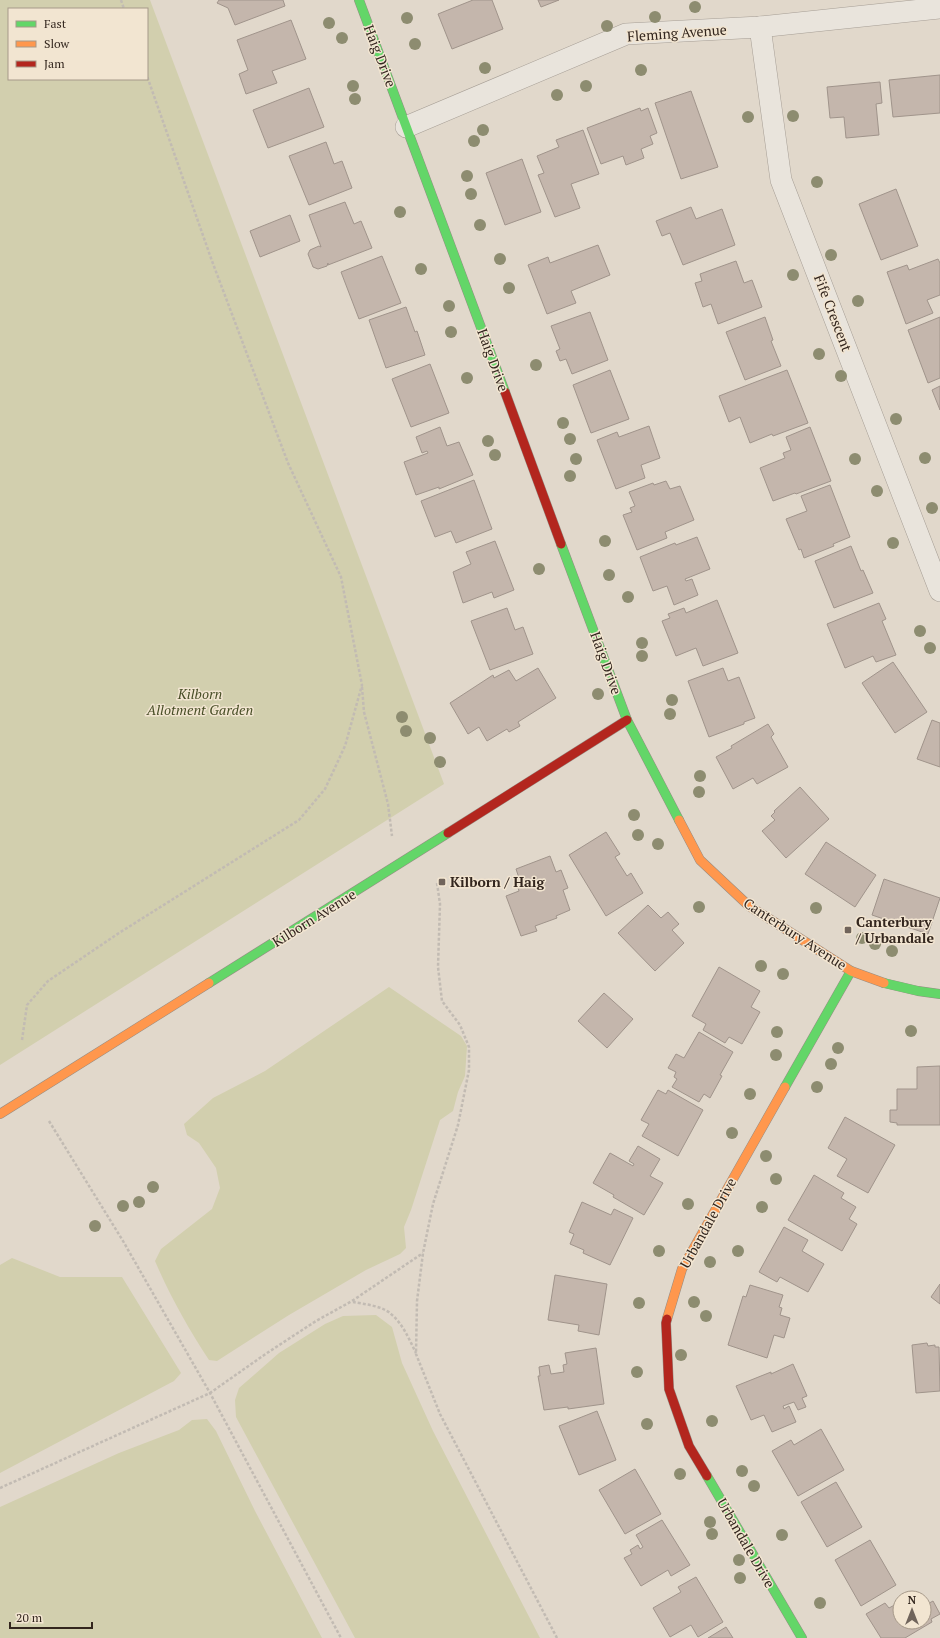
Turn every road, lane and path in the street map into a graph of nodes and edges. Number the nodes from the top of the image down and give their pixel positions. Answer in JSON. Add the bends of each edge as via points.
{"nodes":[{"id":1,"x":359,"y":0,"type":"edge"},
{"id":2,"x":940,"y":8,"type":"edge"},
{"id":3,"x":760,"y":27,"type":"junction"},
{"id":4,"x":148,"y":79,"type":"edge"},
{"id":5,"x":406,"y":127,"type":"junction"},
{"id":6,"x":940,"y":591,"type":"edge"},
{"id":7,"x":362,"y":685,"type":"junction"},
{"id":8,"x":627,"y":720,"type":"junction"},
{"id":9,"x":392,"y":836,"type":"dead end"},
{"id":10,"x":437,"y":883,"type":"dead end"},
{"id":11,"x":851,"y":971,"type":"junction"},
{"id":12,"x":940,"y":994,"type":"edge"},
{"id":13,"x":22,"y":1040,"type":"dead end"},
{"id":14,"x":0,"y":1114,"type":"edge"},
{"id":15,"x":49,"y":1121,"type":"dead end"},
{"id":16,"x":423,"y":1253,"type":"junction"},
{"id":17,"x":352,"y":1302,"type":"junction"},
{"id":18,"x":416,"y":1354,"type":"junction"},
{"id":19,"x":210,"y":1393,"type":"junction"},
{"id":20,"x":0,"y":1488,"type":"edge"},
{"id":21,"x":341,"y":1638,"type":"edge"},
{"id":22,"x":557,"y":1638,"type":"edge"},
{"id":23,"x":802,"y":1638,"type":"edge"}],
"edges":[{"from":1,"to":5,"type":"street","name":"Haig Drive"},
{"from":2,"to":3,"type":"street","name":"Fleming Avenue"},
{"from":3,"to":5,"type":"street","name":"Fleming Avenue","via":[[626,34]]},
{"from":3,"to":6,"type":"street","name":"Fife Crescent","via":[[781,180]]},
{"from":4,"to":7,"type":"path","via":[[212,261],[288,464],[341,578]]},
{"from":5,"to":8,"type":"street","name":"Haig Drive"},
{"from":7,"to":9,"type":"path","via":[[364,712],[388,804]]},
{"from":7,"to":13,"type":"path","via":[[345,746],[325,790],[299,820],[119,933],[48,981],[27,1005]]},
{"from":8,"to":11,"type":"street","name":"Canterbury Avenue","via":[[700,860],[748,906]]},
{"from":8,"to":14,"type":"street","name":"Kilborn Avenue"},
{"from":10,"to":16,"type":"path","via":[[440,904],[438,967],[442,1001],[460,1025],[469,1047],[469,1070],[458,1125],[433,1204]]},
{"from":11,"to":12,"type":"street","name":"Canterbury Avenue","via":[[887,984]]},
{"from":11,"to":23,"type":"street","name":"Urbandale Drive","via":[[682,1269],[666,1323],[670,1389],[689,1446]]},
{"from":15,"to":19,"type":"path","via":[[123,1241]]},
{"from":16,"to":17,"type":"path"},
{"from":16,"to":18,"type":"path","via":[[417,1302]]},
{"from":17,"to":18,"type":"path","via":[[391,1313],[406,1332]]},
{"from":17,"to":19,"type":"path","via":[[267,1352]]},
{"from":18,"to":22,"type":"path","via":[[440,1414]]},
{"from":19,"to":20,"type":"path"},
{"from":19,"to":21,"type":"path"}]}
